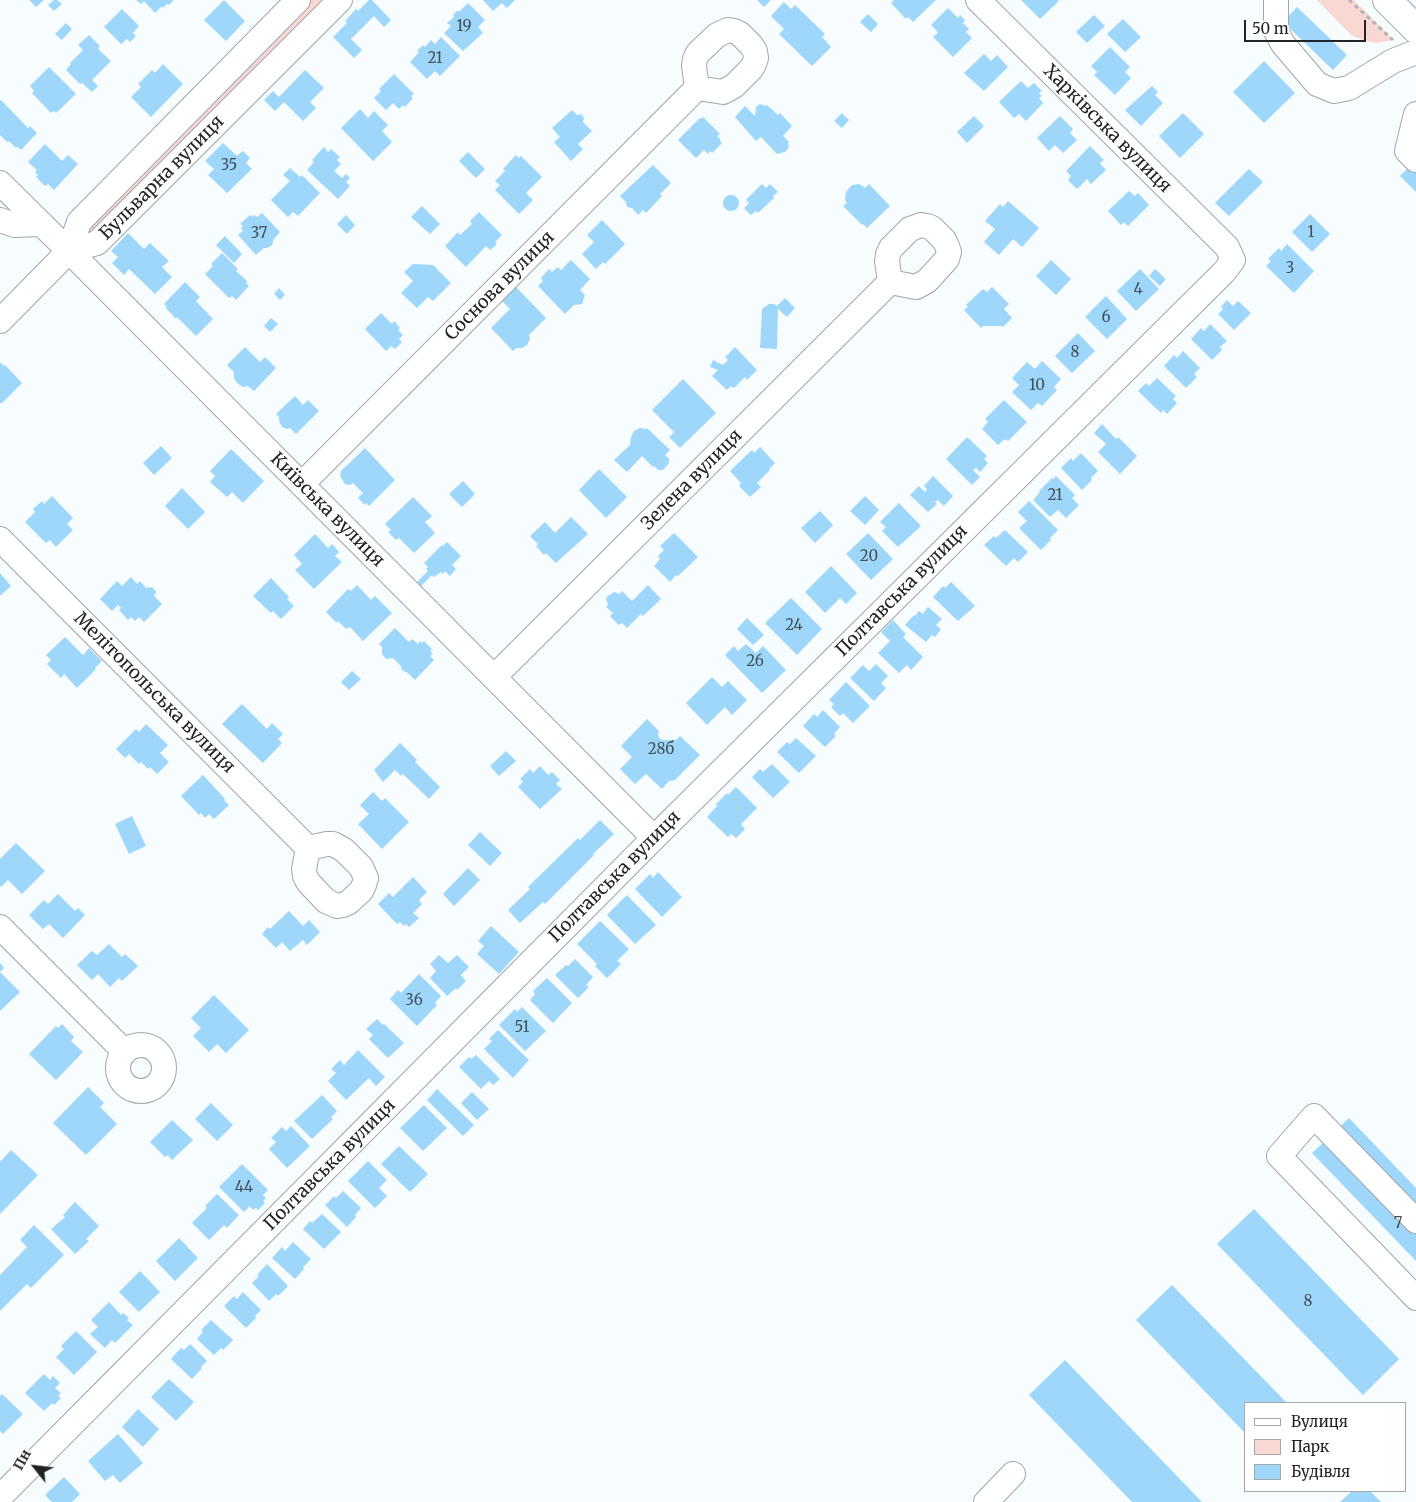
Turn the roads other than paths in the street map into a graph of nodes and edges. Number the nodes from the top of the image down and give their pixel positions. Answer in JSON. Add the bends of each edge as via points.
{"nodes":[{"id":1,"x":298,"y":0,"type":"edge"},
{"id":2,"x":340,"y":0,"type":"edge"},
{"id":3,"x":978,"y":0,"type":"edge"},
{"id":4,"x":1276,"y":0,"type":"edge"},
{"id":5,"x":1387,"y":0,"type":"edge"},
{"id":6,"x":1416,"y":28,"type":"edge"},
{"id":7,"x":1412,"y":54,"type":"edge"},
{"id":8,"x":697,"y":88,"type":"dead end"},
{"id":9,"x":1416,"y":114,"type":"edge"},
{"id":10,"x":1416,"y":160,"type":"edge"},
{"id":11,"x":0,"y":183,"type":"edge"},
{"id":12,"x":0,"y":220,"type":"edge"},
{"id":13,"x":40,"y":224,"type":"junction"},
{"id":14,"x":70,"y":251,"type":"junction"},
{"id":15,"x":1233,"y":260,"type":"joint"},
{"id":16,"x":890,"y":282,"type":"dead end"},
{"id":17,"x":0,"y":321,"type":"edge"},
{"id":18,"x":302,"y":484,"type":"junction"},
{"id":19,"x":0,"y":539,"type":"edge"},
{"id":20,"x":494,"y":677,"type":"junction"},
{"id":21,"x":654,"y":838,"type":"junction"},
{"id":22,"x":308,"y":848,"type":"dead end"},
{"id":23,"x":0,"y":927,"type":"edge"},
{"id":24,"x":125,"y":1052,"type":"dead end"},
{"id":25,"x":1416,"y":1221,"type":"edge"},
{"id":26,"x":1416,"y":1298,"type":"edge"},
{"id":27,"x":1013,"y":1474,"type":"dead end"},
{"id":28,"x":0,"y":1498,"type":"edge"},
{"id":29,"x":986,"y":1502,"type":"edge"}],
"edges":[{"from":1,"to":14,"type":"street","name":"Бульварна вулиця","via":[[79,222]]},
{"from":2,"to":14,"type":"street","name":"Бульварна вулиця","via":[[97,243]]},
{"from":3,"to":15,"type":"street","name":"Харківська вулиця","via":[[1226,247]]},
{"from":4,"to":7,"type":"street","via":[[1276,31],[1282,44],[1317,84],[1334,90],[1349,88],[1393,61]]},
{"from":5,"to":6,"type":"main road"},
{"from":8,"to":18,"type":"street","name":"Соснова вулиця"},
{"from":9,"to":10,"type":"street","via":[[1406,151]]},
{"from":11,"to":13,"type":"street","name":"Київська вулиця"},
{"from":12,"to":13,"type":"street","via":[[15,225]]},
{"from":13,"to":14,"type":"street","name":"Київська вулиця"},
{"from":14,"to":17,"type":"street"},
{"from":14,"to":18,"type":"street","name":"Київська вулиця"},
{"from":15,"to":21,"type":"street","name":"Полтавська вулиця"},
{"from":16,"to":20,"type":"street","name":"Зелена вулиця"},
{"from":18,"to":20,"type":"street","name":"Київська вулиця"},
{"from":19,"to":22,"type":"street","name":"Мелітопольська вулиця"},
{"from":20,"to":21,"type":"street","name":"Київська вулиця"},
{"from":21,"to":28,"type":"street","name":"Полтавська вулиця"},
{"from":23,"to":24,"type":"street"},
{"from":25,"to":26,"type":"street","via":[[1314,1116],[1279,1156]]},
{"from":27,"to":29,"type":"street"}]}
